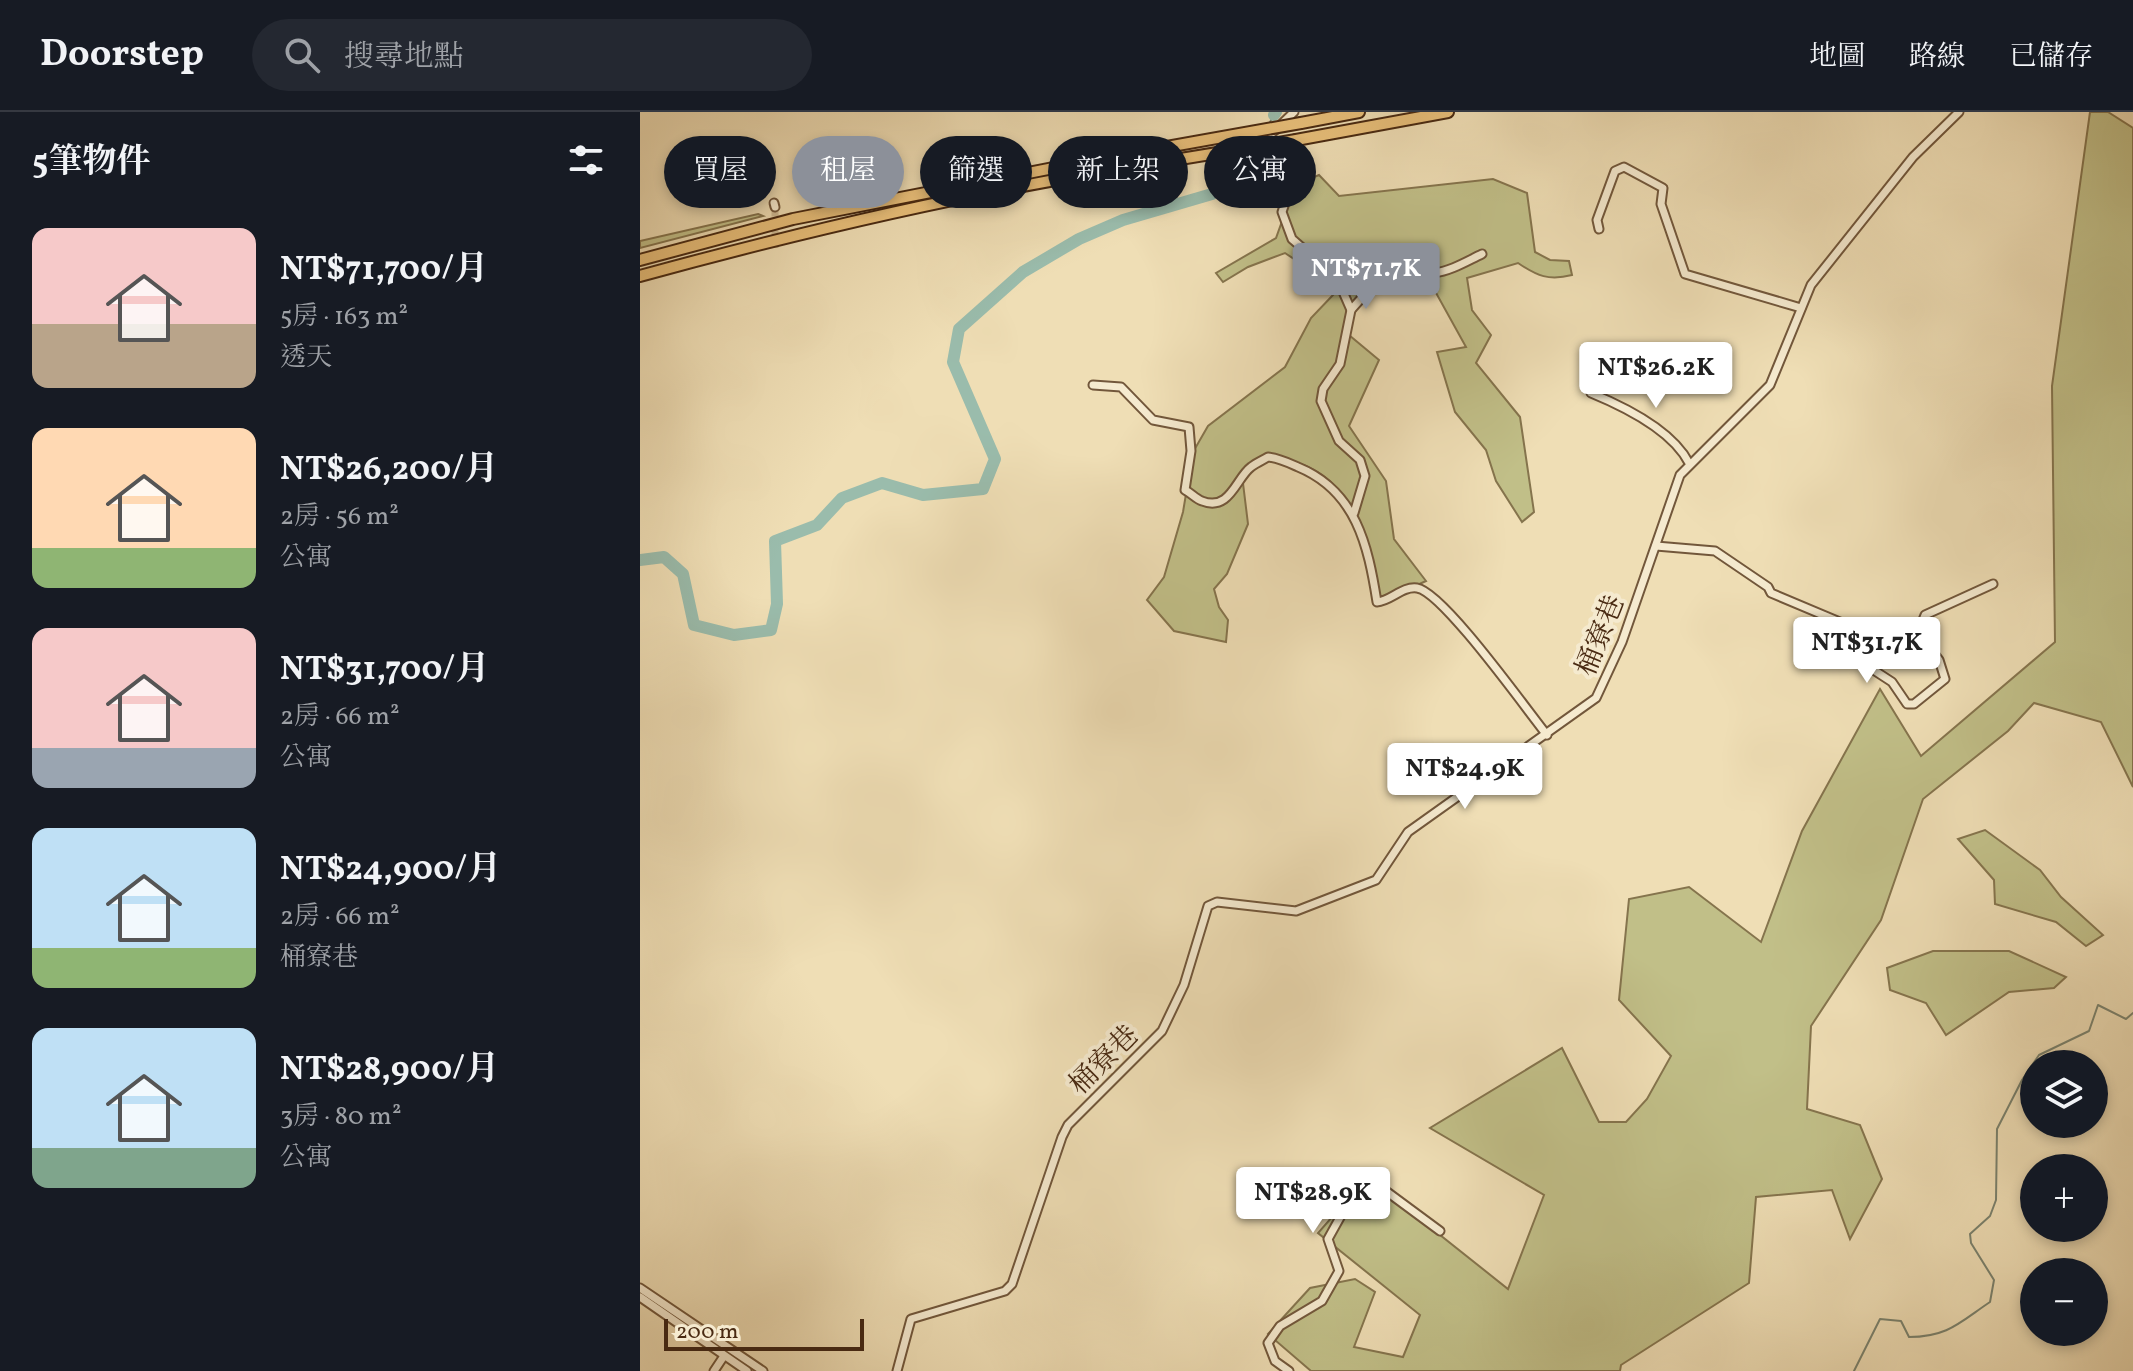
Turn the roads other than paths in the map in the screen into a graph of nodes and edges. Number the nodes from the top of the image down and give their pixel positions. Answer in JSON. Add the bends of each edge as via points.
{"nodes":[{"id":1,"x":1294,"y":112,"type":"edge"},
{"id":2,"x":1359,"y":112,"type":"edge"},
{"id":3,"x":1448,"y":112,"type":"edge"},
{"id":4,"x":1959,"y":112,"type":"edge"},
{"id":5,"x":1599,"y":229,"type":"dead end"},
{"id":6,"x":1482,"y":254,"type":"dead end"},
{"id":7,"x":640,"y":260,"type":"edge"},
{"id":8,"x":640,"y":276,"type":"edge"},
{"id":9,"x":1801,"y":308,"type":"junction"},
{"id":10,"x":1351,"y":310,"type":"junction"},
{"id":11,"x":1093,"y":385,"type":"dead end"},
{"id":12,"x":1591,"y":393,"type":"dead end"},
{"id":13,"x":1689,"y":463,"type":"junction"},
{"id":14,"x":1354,"y":515,"type":"junction"},
{"id":15,"x":1656,"y":546,"type":"junction"},
{"id":16,"x":1993,"y":584,"type":"dead end"},
{"id":17,"x":1547,"y":735,"type":"junction"},
{"id":18,"x":1440,"y":1231,"type":"dead end"},
{"id":19,"x":640,"y":1288,"type":"edge"},
{"id":20,"x":640,"y":1297,"type":"edge"},
{"id":21,"x":725,"y":1354,"type":"junction"},
{"id":22,"x":714,"y":1371,"type":"edge"},
{"id":23,"x":747,"y":1371,"type":"edge"},
{"id":24,"x":763,"y":1371,"type":"edge"},
{"id":25,"x":897,"y":1371,"type":"edge"},
{"id":26,"x":1289,"y":1371,"type":"edge"}],
"edges":[{"from":1,"to":10,"type":"street","via":[[1269,136],[1291,185],[1282,212],[1292,239],[1337,278]]},
{"from":2,"to":7,"type":"highway","bridge":true,"via":[[793,219]]},
{"from":3,"to":8,"type":"highway","bridge":true,"via":[[964,196],[797,233]]},
{"from":4,"to":9,"type":"street","name":"桶寮巷","via":[[1913,157],[1811,285]]},
{"from":5,"to":9,"type":"street","via":[[1597,220],[1615,171],[1624,167],[1663,188],[1661,204],[1685,274]]},
{"from":6,"to":10,"type":"street","via":[[1436,273],[1379,280]]},
{"from":9,"to":13,"type":"street","name":"桶寮巷","via":[[1770,385]]},
{"from":10,"to":14,"type":"street","via":[[1340,364],[1321,401],[1339,441],[1360,460],[1365,476]]},
{"from":11,"to":14,"type":"street","via":[[1121,387],[1153,420],[1189,427],[1185,490],[1200,501],[1216,503],[1239,487],[1248,468],[1268,457],[1316,475]]},
{"from":12,"to":13,"type":"street","via":[[1651,426],[1682,450]]},
{"from":13,"to":15,"type":"street","name":"桶寮巷"},
{"from":14,"to":17,"type":"street","via":[[1369,550],[1377,602],[1421,589],[1450,613]]},
{"from":15,"to":16,"type":"street","via":[[1715,551],[1771,593],[1844,623],[1869,667],[1892,682],[1907,704],[1945,679],[1936,653],[1918,632],[1925,615]]},
{"from":15,"to":17,"type":"street","name":"桶寮巷","via":[[1601,691]]},
{"from":17,"to":25,"type":"street","name":"桶寮巷","via":[[1408,832],[1376,880],[1296,911],[1217,902],[1208,906],[1184,985],[1162,1031],[1068,1125],[1012,1284],[1005,1291],[911,1319]]},
{"from":18,"to":26,"type":"street","via":[[1367,1177],[1358,1185],[1328,1239],[1339,1271],[1322,1301],[1280,1326],[1268,1343],[1275,1361]]},
{"from":19,"to":21,"type":"street"},
{"from":20,"to":21,"type":"street"},
{"from":21,"to":22,"type":"street"},
{"from":21,"to":23,"type":"street"},
{"from":21,"to":24,"type":"street"}]}
